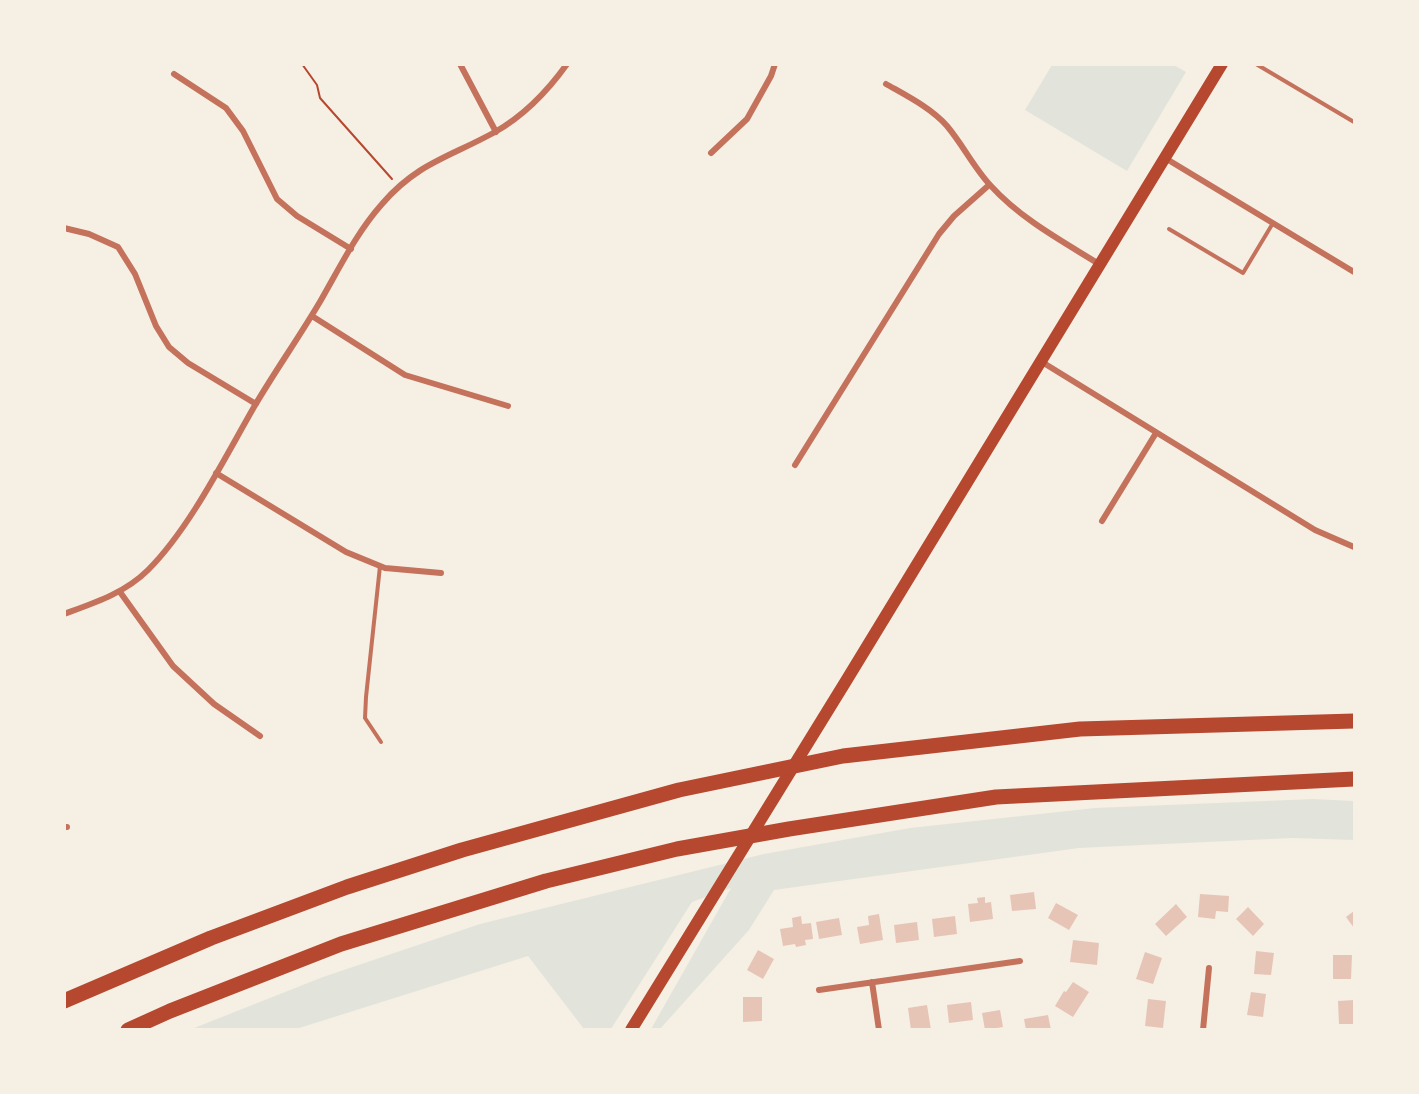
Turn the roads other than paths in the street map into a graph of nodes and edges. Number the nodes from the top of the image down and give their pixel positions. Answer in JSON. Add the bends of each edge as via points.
{"nodes":[{"id":1,"x":460,"y":64,"type":"edge"},
{"id":2,"x":567,"y":64,"type":"edge"},
{"id":3,"x":775,"y":64,"type":"edge"},
{"id":4,"x":1222,"y":64,"type":"edge"},
{"id":5,"x":1256,"y":64,"type":"edge"},
{"id":6,"x":174,"y":74,"type":"dead end"},
{"id":7,"x":886,"y":84,"type":"dead end"},
{"id":8,"x":1354,"y":122,"type":"edge"},
{"id":9,"x":496,"y":132,"type":"junction"},
{"id":10,"x":711,"y":153,"type":"dead end"},
{"id":11,"x":1165,"y":158,"type":"junction"},
{"id":12,"x":989,"y":185,"type":"junction"},
{"id":13,"x":1274,"y":223,"type":"junction"},
{"id":14,"x":64,"y":228,"type":"edge"},
{"id":15,"x":1169,"y":229,"type":"dead end"},
{"id":16,"x":351,"y":249,"type":"junction"},
{"id":17,"x":1100,"y":265,"type":"junction"},
{"id":18,"x":1354,"y":272,"type":"edge"},
{"id":19,"x":312,"y":316,"type":"junction"},
{"id":20,"x":1042,"y":362,"type":"junction"},
{"id":21,"x":256,"y":404,"type":"junction"},
{"id":22,"x":508,"y":406,"type":"dead end"},
{"id":23,"x":1156,"y":433,"type":"junction"},
{"id":24,"x":795,"y":465,"type":"dead end"},
{"id":25,"x":216,"y":473,"type":"junction"},
{"id":26,"x":1102,"y":521,"type":"dead end"},
{"id":27,"x":1354,"y":547,"type":"edge"},
{"id":28,"x":380,"y":565,"type":"junction"},
{"id":29,"x":441,"y":573,"type":"dead end"},
{"id":30,"x":120,"y":592,"type":"junction"},
{"id":31,"x":64,"y":615,"type":"edge"},
{"id":32,"x":1354,"y":721,"type":"edge"},
{"id":33,"x":260,"y":736,"type":"dead end"},
{"id":34,"x":381,"y":742,"type":"dead end"},
{"id":35,"x":1354,"y":779,"type":"edge"},
{"id":36,"x":1020,"y":961,"type":"dead end"},
{"id":37,"x":1209,"y":968,"type":"dead end"},
{"id":38,"x":872,"y":982,"type":"junction"},
{"id":39,"x":819,"y":990,"type":"dead end"},
{"id":40,"x":64,"y":1001,"type":"edge"},
{"id":41,"x":128,"y":1029,"type":"edge"},
{"id":42,"x":631,"y":1029,"type":"edge"},
{"id":43,"x":879,"y":1029,"type":"edge"},
{"id":44,"x":1203,"y":1029,"type":"edge"}],
"edges":[{"from":1,"to":9,"type":"street"},
{"from":2,"to":9,"type":"street","via":[[548,91]]},
{"from":3,"to":10,"type":"street","via":[[747,119]]},
{"from":4,"to":11,"type":"main road"},
{"from":5,"to":8,"type":"lane"},
{"from":6,"to":16,"type":"street","via":[[226,108],[243,132],[277,200]]},
{"from":7,"to":12,"type":"street","via":[[947,126]]},
{"from":9,"to":16,"type":"street","via":[[426,165],[400,184]]},
{"from":11,"to":13,"type":"street"},
{"from":11,"to":17,"type":"main road"},
{"from":12,"to":17,"type":"street","via":[[1035,224]]},
{"from":12,"to":24,"type":"street","via":[[939,234]]},
{"from":13,"to":15,"type":"lane","via":[[1243,273]]},
{"from":13,"to":18,"type":"street"},
{"from":14,"to":21,"type":"street","via":[[118,247],[169,347]]},
{"from":16,"to":19,"type":"street"},
{"from":17,"to":20,"type":"main road"},
{"from":19,"to":21,"type":"street"},
{"from":19,"to":22,"type":"street","via":[[405,375]]},
{"from":20,"to":23,"type":"street"},
{"from":20,"to":42,"type":"main road"},
{"from":21,"to":25,"type":"street"},
{"from":23,"to":26,"type":"street"},
{"from":23,"to":27,"type":"street","via":[[1315,530]]},
{"from":25,"to":28,"type":"street","via":[[346,552]]},
{"from":25,"to":30,"type":"street","via":[[179,531],[147,570]]},
{"from":28,"to":29,"type":"street"},
{"from":28,"to":34,"type":"lane","via":[[365,718]]},
{"from":30,"to":31,"type":"street"},
{"from":30,"to":33,"type":"street","via":[[173,666],[214,704]]},
{"from":32,"to":40,"type":"highway","via":[[1080,729],[843,756],[679,790],[462,850],[346,887],[211,938]]},
{"from":35,"to":41,"type":"highway","via":[[996,797],[677,849],[546,881],[341,944]]},
{"from":36,"to":38,"type":"street"},
{"from":37,"to":44,"type":"street"},
{"from":38,"to":39,"type":"street"},
{"from":38,"to":43,"type":"street"}]}
